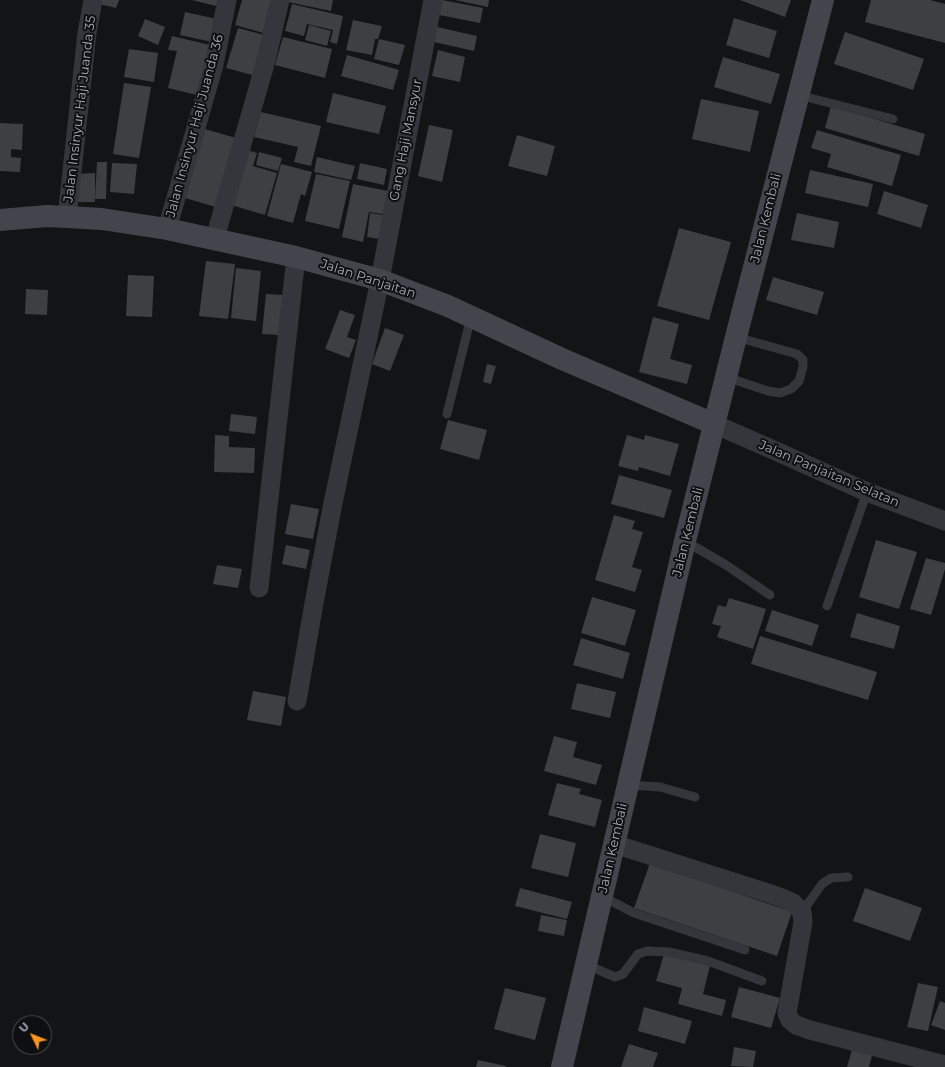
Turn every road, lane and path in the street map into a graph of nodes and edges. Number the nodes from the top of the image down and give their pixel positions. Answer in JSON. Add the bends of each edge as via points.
{"nodes":[{"id":1,"x":93,"y":0,"type":"edge"},
{"id":2,"x":226,"y":0,"type":"edge"},
{"id":3,"x":280,"y":0,"type":"edge"},
{"id":4,"x":433,"y":0,"type":"edge"},
{"id":5,"x":823,"y":0,"type":"edge"},
{"id":6,"x":798,"y":95,"type":"junction"},
{"id":7,"x":893,"y":119,"type":"dead end"},
{"id":8,"x":67,"y":217,"type":"junction"},
{"id":9,"x":0,"y":220,"type":"edge"},
{"id":10,"x":167,"y":229,"type":"junction"},
{"id":11,"x":215,"y":238,"type":"junction"},
{"id":12,"x":296,"y":257,"type":"junction"},
{"id":13,"x":380,"y":280,"type":"junction"},
{"id":14,"x":471,"y":317,"type":"junction"},
{"id":15,"x":736,"y":337,"type":"junction"},
{"id":16,"x":726,"y":377,"type":"junction"},
{"id":17,"x":446,"y":414,"type":"dead end"},
{"id":18,"x":714,"y":424,"type":"junction"},
{"id":19,"x":868,"y":492,"type":"junction"},
{"id":20,"x":945,"y":521,"type":"edge"},
{"id":21,"x":685,"y":541,"type":"junction"},
{"id":22,"x":259,"y":588,"type":"dead end"},
{"id":23,"x":770,"y":595,"type":"dead end"},
{"id":24,"x":827,"y":606,"type":"dead end"},
{"id":25,"x":297,"y":701,"type":"dead end"},
{"id":26,"x":628,"y":785,"type":"junction"},
{"id":27,"x":695,"y":797,"type":"dead end"},
{"id":28,"x":614,"y":844,"type":"junction"},
{"id":29,"x":848,"y":876,"type":"dead end"},
{"id":30,"x":602,"y":896,"type":"junction"},
{"id":31,"x":802,"y":912,"type":"junction"},
{"id":32,"x":745,"y":950,"type":"dead end"},
{"id":33,"x":587,"y":965,"type":"junction"},
{"id":34,"x":762,"y":981,"type":"dead end"},
{"id":35,"x":945,"y":1065,"type":"edge"},
{"id":36,"x":562,"y":1067,"type":"edge"}],
"edges":[{"from":1,"to":8,"type":"street","name":"Jalan Insinyur Haji Juanda 35","via":[[87,33]]},
{"from":2,"to":10,"type":"street","name":"Jalan Insinyur Haji Juanda 36","via":[[214,65]]},
{"from":3,"to":11,"type":"street","via":[[265,64]]},
{"from":4,"to":13,"type":"street","name":"Gang Haji Mansyur"},
{"from":5,"to":6,"type":"street","name":"Jalan Kembali"},
{"from":6,"to":7,"type":"lane"},
{"from":6,"to":15,"type":"street","name":"Jalan Kembali"},
{"from":8,"to":9,"type":"street","name":"Jalan Panjaitan"},
{"from":8,"to":10,"type":"street","name":"Jalan Panjaitan","via":[[102,219]]},
{"from":10,"to":11,"type":"street","name":"Jalan Panjaitan"},
{"from":11,"to":12,"type":"street","name":"Jalan Panjaitan"},
{"from":12,"to":13,"type":"street","name":"Jalan Panjaitan"},
{"from":12,"to":22,"type":"street"},
{"from":13,"to":14,"type":"street","name":"Jalan Panjaitan"},
{"from":13,"to":25,"type":"street","name":"Gang Haji Mansyur","via":[[333,503]]},
{"from":14,"to":17,"type":"lane"},
{"from":14,"to":18,"type":"street","name":"Jalan Panjaitan"},
{"from":15,"to":16,"type":"street","name":"Jalan Kembali"},
{"from":15,"to":16,"type":"lane","via":[[797,354],[803,360],[803,367],[799,381],[780,393]]},
{"from":16,"to":18,"type":"street","name":"Jalan Kembali"},
{"from":18,"to":19,"type":"street","name":"Jalan Panjaitan Selatan"},
{"from":18,"to":21,"type":"street","name":"Jalan Kembali"},
{"from":19,"to":20,"type":"street","name":"Jalan Panjaitan Selatan"},
{"from":19,"to":24,"type":"lane"},
{"from":21,"to":23,"type":"lane"},
{"from":21,"to":26,"type":"street","name":"Jalan Kembali"},
{"from":26,"to":27,"type":"lane","via":[[660,787]]},
{"from":26,"to":28,"type":"street","name":"Jalan Kembali"},
{"from":28,"to":30,"type":"street","name":"Jalan Kembali"},
{"from":28,"to":31,"type":"street","via":[[782,898]]},
{"from":29,"to":31,"type":"lane","via":[[831,878],[822,884]]},
{"from":30,"to":32,"type":"lane","via":[[634,913]]},
{"from":30,"to":33,"type":"street","name":"Jalan Kembali"},
{"from":31,"to":35,"type":"street","via":[[803,922],[787,1013],[790,1020],[810,1030]]},
{"from":33,"to":34,"type":"lane","via":[[615,977],[623,974],[638,954],[647,951],[669,952],[708,961]]},
{"from":33,"to":36,"type":"street","name":"Jalan Kembali"}]}
